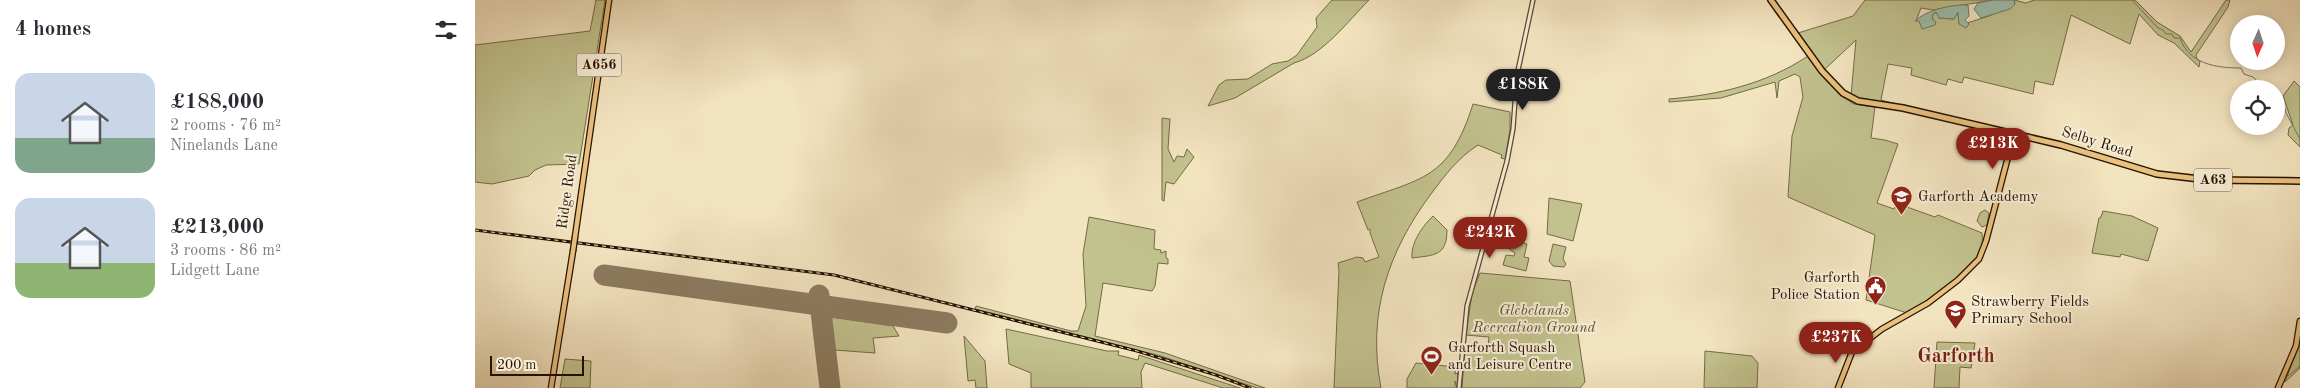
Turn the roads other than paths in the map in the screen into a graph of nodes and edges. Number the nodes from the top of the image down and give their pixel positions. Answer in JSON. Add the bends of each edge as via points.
{"nodes":[{"id":1,"x":609,"y":0,"type":"edge"},
{"id":2,"x":1533,"y":0,"type":"edge"},
{"id":3,"x":1771,"y":0,"type":"edge"},
{"id":4,"x":2014,"y":134,"type":"junction"},
{"id":5,"x":2300,"y":181,"type":"edge"},
{"id":6,"x":2300,"y":321,"type":"edge"},
{"id":7,"x":551,"y":388,"type":"edge"},
{"id":8,"x":1459,"y":388,"type":"edge"},
{"id":9,"x":1838,"y":388,"type":"edge"},
{"id":10,"x":2278,"y":388,"type":"edge"}],
"edges":[{"from":1,"to":7,"type":"main road","name":"Ridge Road","number":"A656","bridge":true},
{"from":2,"to":8,"type":"street","via":[[1517,75],[1507,161],[1467,306]]},
{"from":3,"to":4,"type":"highway","name":"Selby Road","number":"A63","via":[[1816,64],[1843,93],[1858,100]]},
{"from":4,"to":5,"type":"highway","name":"Selby Road","number":"A63","via":[[2172,176],[2208,180]]},
{"from":4,"to":9,"type":"main road","via":[[1979,259],[1929,303],[1882,330],[1854,351],[1848,358]]},
{"from":6,"to":10,"type":"main road","via":[[2296,346]]}]}
